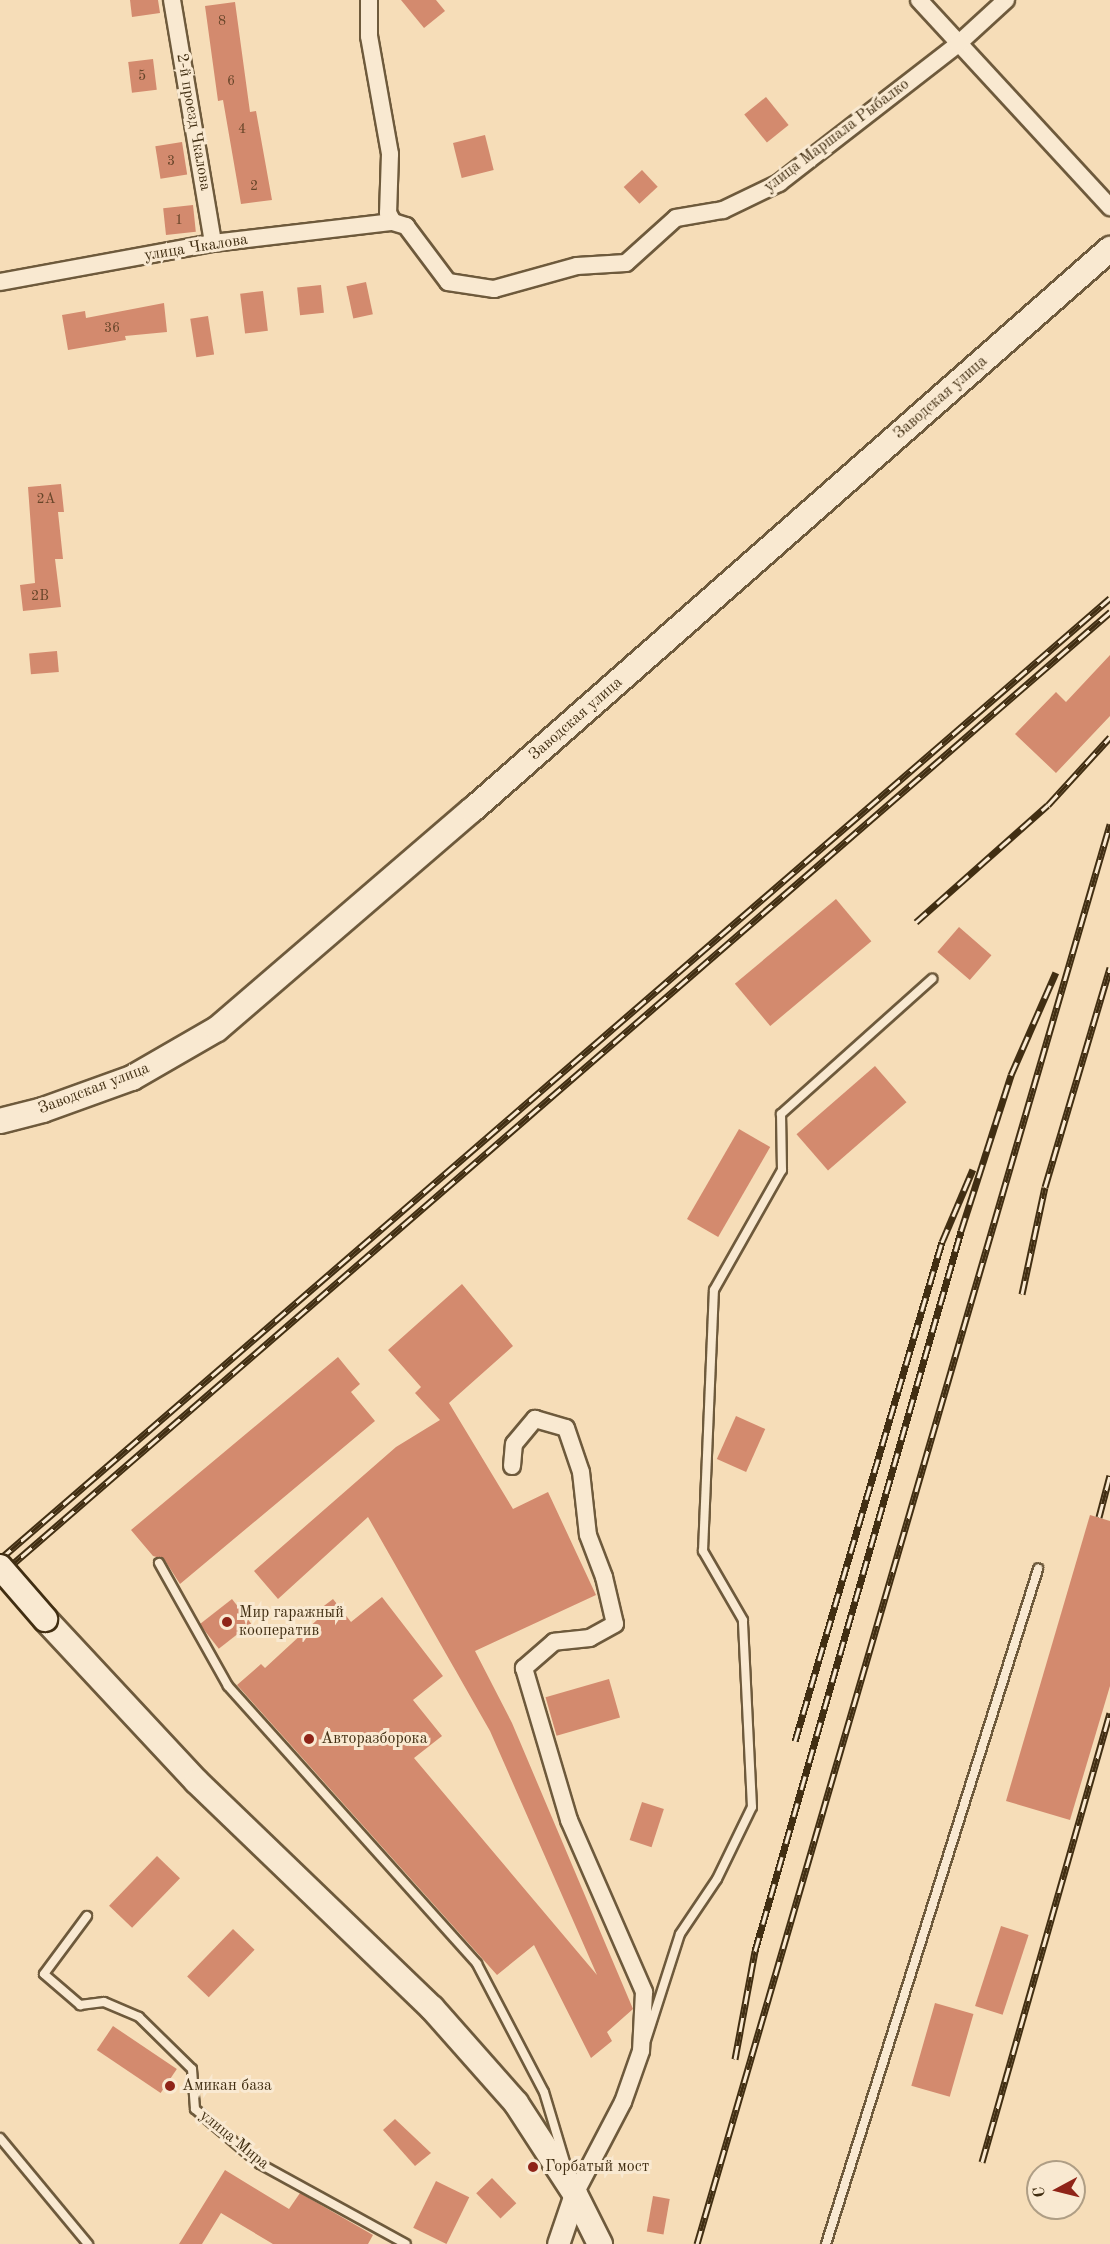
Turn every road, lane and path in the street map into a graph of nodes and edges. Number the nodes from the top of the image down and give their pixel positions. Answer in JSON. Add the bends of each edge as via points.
{"nodes":[{"id":1,"x":172,"y":0,"type":"edge"},
{"id":2,"x":369,"y":0,"type":"edge"},
{"id":3,"x":919,"y":0,"type":"edge"},
{"id":4,"x":1006,"y":0,"type":"edge"},
{"id":5,"x":958,"y":44,"type":"junction"},
{"id":6,"x":1110,"y":207,"type":"edge"},
{"id":7,"x":393,"y":222,"type":"junction"},
{"id":8,"x":213,"y":243,"type":"junction"},
{"id":9,"x":1110,"y":249,"type":"edge"},
{"id":10,"x":0,"y":282,"type":"edge"},
{"id":11,"x":932,"y":979,"type":"dead end"},
{"id":12,"x":0,"y":1121,"type":"edge"},
{"id":13,"x":512,"y":1466,"type":"dead end"},
{"id":14,"x":159,"y":1563,"type":"dead end"},
{"id":15,"x":0,"y":1567,"type":"edge"},
{"id":16,"x":1038,"y":1569,"type":"dead end"},
{"id":17,"x":87,"y":1916,"type":"dead end"},
{"id":18,"x":641,"y":2051,"type":"junction"},
{"id":19,"x":0,"y":2138,"type":"edge"},
{"id":20,"x":575,"y":2194,"type":"junction"},
{"id":21,"x":88,"y":2244,"type":"edge"},
{"id":22,"x":406,"y":2244,"type":"edge"},
{"id":23,"x":558,"y":2244,"type":"edge"},
{"id":24,"x":600,"y":2244,"type":"edge"},
{"id":25,"x":826,"y":2244,"type":"edge"}],
"edges":[{"from":1,"to":8,"type":"street","name":"2-й проезд Чкалова"},
{"from":2,"to":7,"type":"street","via":[[369,36],[390,154],[388,213]]},
{"from":3,"to":5,"type":"street"},
{"from":4,"to":5,"type":"street","name":"улица Маршала Рыбалко"},
{"from":5,"to":6,"type":"street"},
{"from":5,"to":7,"type":"street","name":"улица Маршала Рыбалко","via":[[779,183],[723,210],[676,218],[626,263],[577,266],[494,289],[448,282],[406,226]]},
{"from":7,"to":8,"type":"street","name":"улица Чкалова"},
{"from":8,"to":10,"type":"street","name":"улица Чкалова"},
{"from":9,"to":12,"type":"main road","name":"Заводская улица","via":[[217,1029],[132,1078],[44,1110]]},
{"from":11,"to":18,"type":"lane","via":[[781,1114],[782,1170],[714,1290],[704,1551],[743,1620],[752,1807],[717,1879],[680,1934],[657,2016]]},
{"from":13,"to":18,"type":"street","via":[[514,1443],[535,1419],[566,1428],[581,1472],[588,1535],[615,1624],[590,1638],[554,1642],[524,1668],[569,1820],[645,1992]]},
{"from":14,"to":20,"type":"lane","via":[[228,1686],[477,1964],[544,2092]]},
{"from":15,"to":20,"type":"main road","bridge":true,"via":[[197,1782],[432,2008],[516,2103]]},
{"from":16,"to":25,"type":"lane"},
{"from":17,"to":22,"type":"lane","name":"улица Мира","via":[[44,1974],[80,2005],[104,2002],[139,2017],[192,2069],[195,2109],[260,2164]]},
{"from":18,"to":20,"type":"street","via":[[623,2102]]},
{"from":19,"to":21,"type":"lane"},
{"from":20,"to":23,"type":"street"},
{"from":20,"to":24,"type":"main road"}]}
